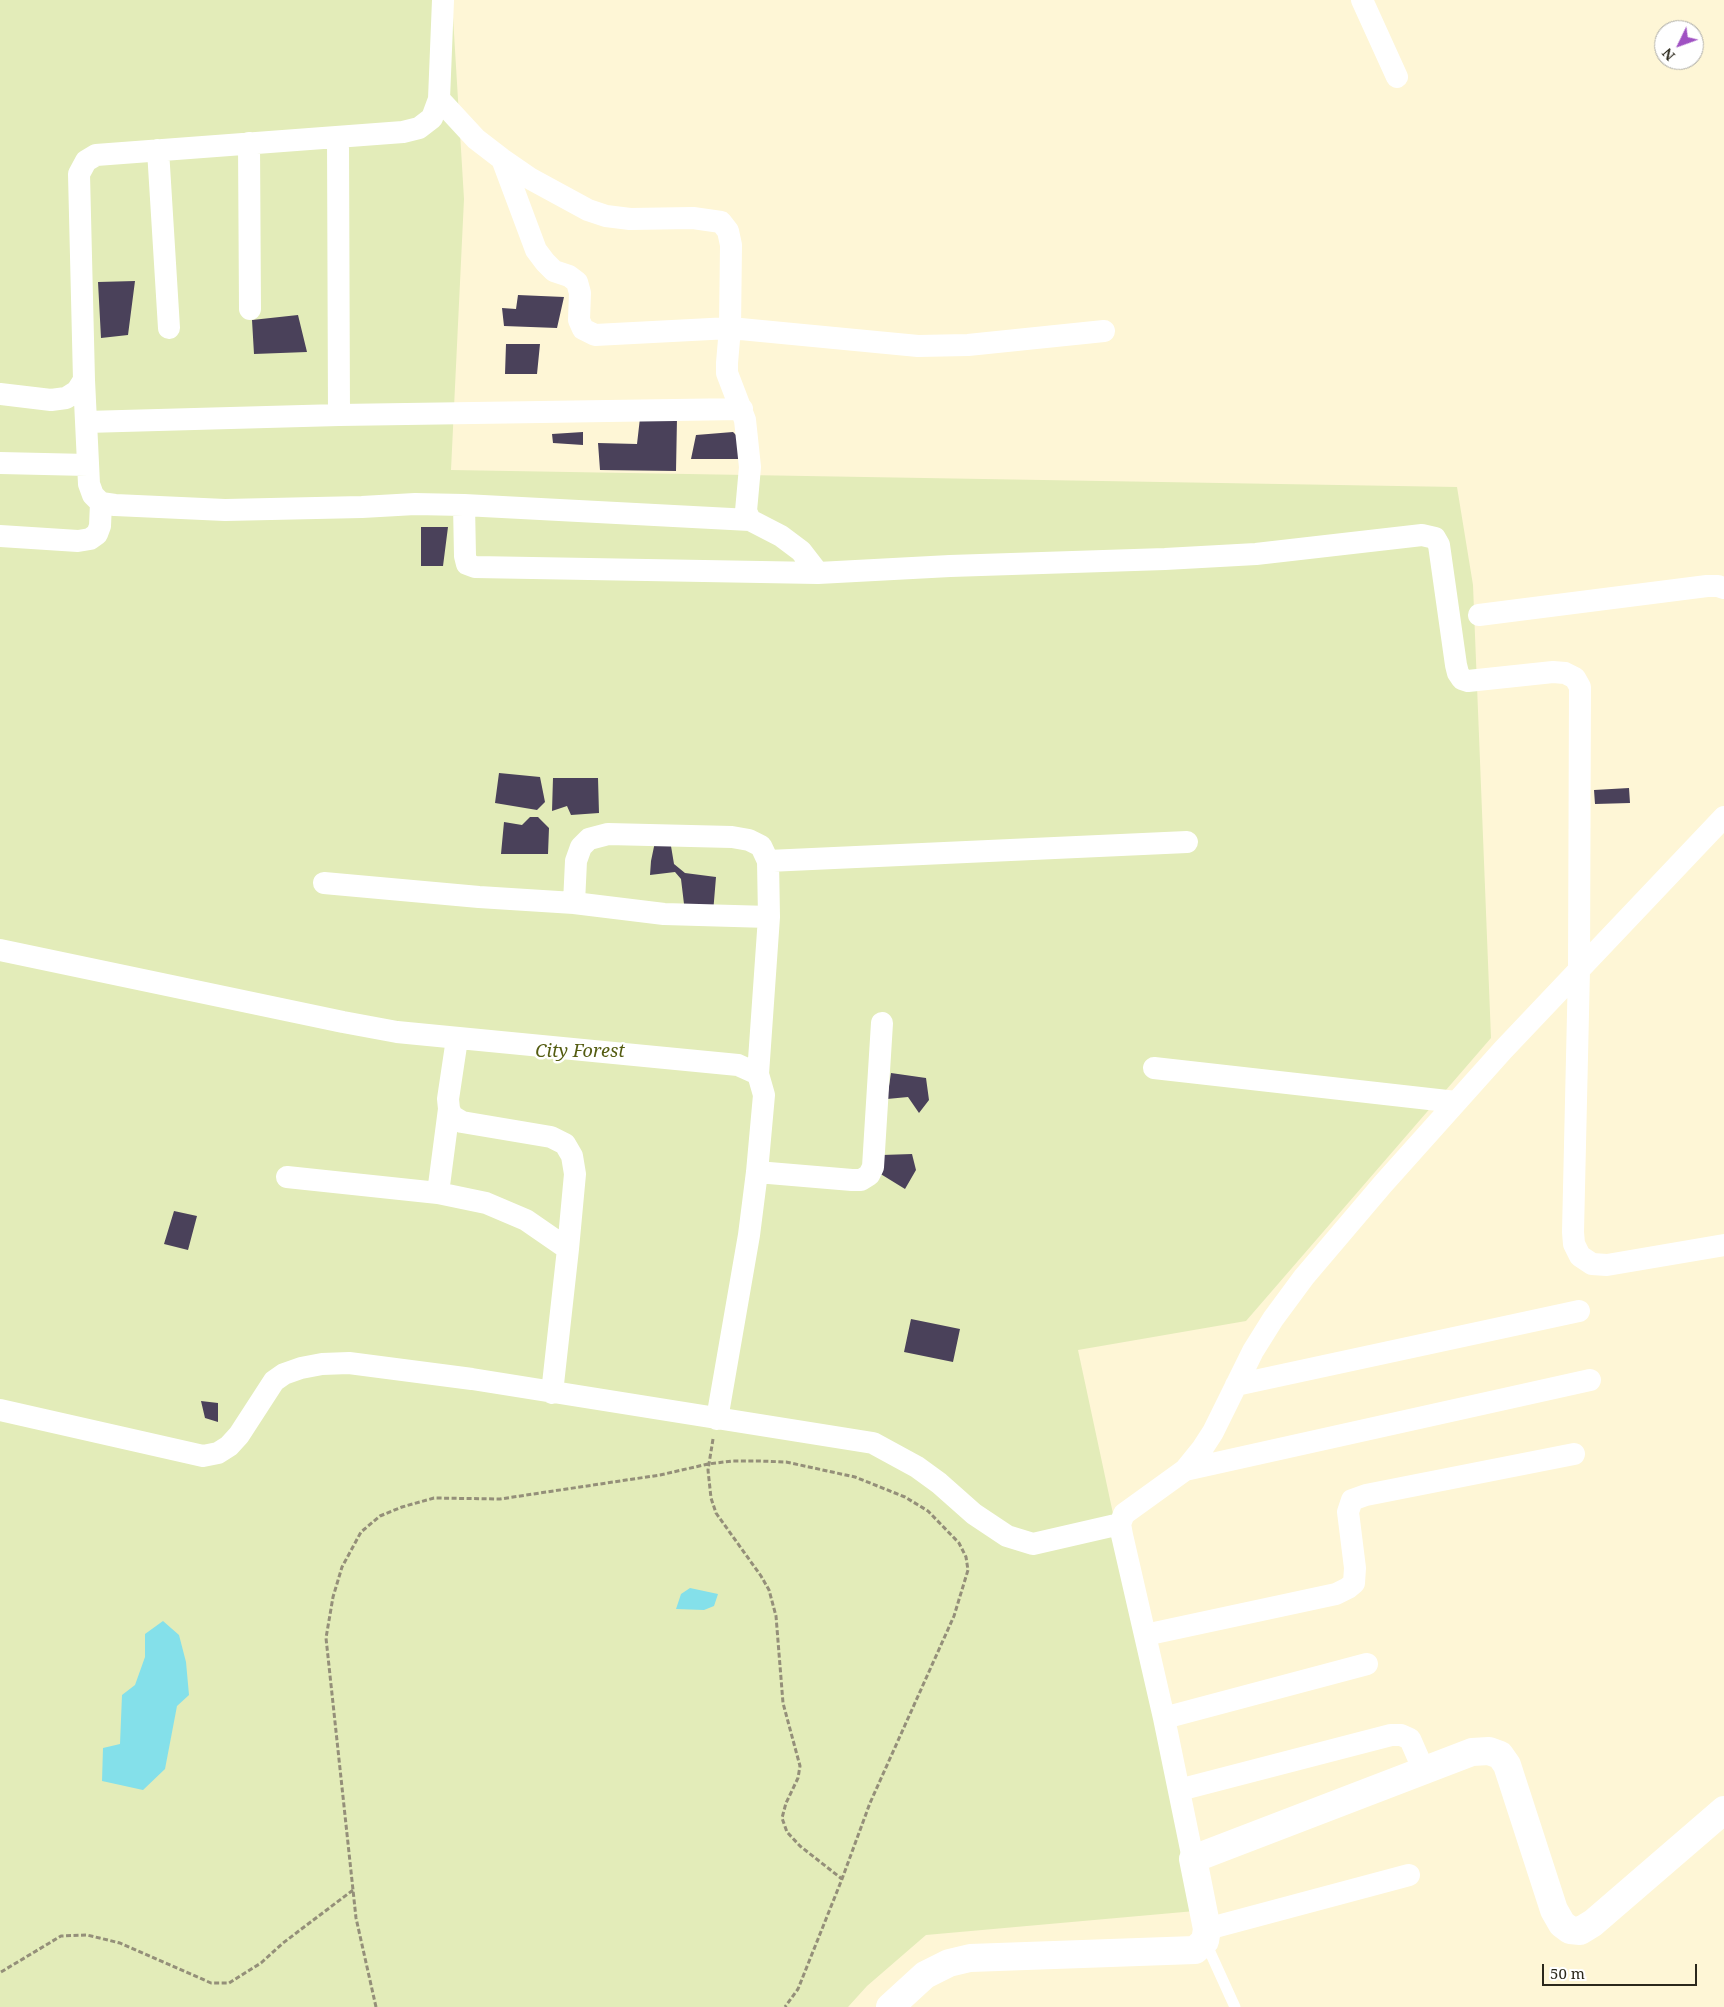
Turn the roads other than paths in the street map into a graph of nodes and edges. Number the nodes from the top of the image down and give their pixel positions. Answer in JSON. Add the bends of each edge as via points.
{"nodes":[{"id":1,"x":443,"y":0,"type":"edge"},
{"id":2,"x":1362,"y":0,"type":"edge"},
{"id":3,"x":1396,"y":77,"type":"dead end"},
{"id":4,"x":439,"y":99,"type":"junction"},
{"id":5,"x":338,"y":137,"type":"junction"},
{"id":6,"x":249,"y":143,"type":"junction"},
{"id":7,"x":158,"y":150,"type":"junction"},
{"id":8,"x":502,"y":159,"type":"junction"},
{"id":9,"x":250,"y":309,"type":"dead end"},
{"id":10,"x":169,"y":328,"type":"dead end"},
{"id":11,"x":730,"y":328,"type":"junction"},
{"id":12,"x":1104,"y":331,"type":"dead end"},
{"id":13,"x":84,"y":380,"type":"junction"},
{"id":14,"x":0,"y":394,"type":"edge"},
{"id":15,"x":742,"y":409,"type":"junction"},
{"id":16,"x":339,"y":415,"type":"junction"},
{"id":17,"x":86,"y":422,"type":"junction"},
{"id":18,"x":0,"y":463,"type":"edge"},
{"id":19,"x":88,"y":465,"type":"junction"},
{"id":20,"x":101,"y":503,"type":"junction"},
{"id":21,"x":464,"y":505,"type":"junction"},
{"id":22,"x":750,"y":520,"type":"junction"},
{"id":23,"x":0,"y":536,"type":"edge"},
{"id":24,"x":818,"y":573,"type":"junction"},
{"id":25,"x":1724,"y":588,"type":"edge"},
{"id":26,"x":1479,"y":614,"type":"dead end"},
{"id":27,"x":1724,"y":818,"type":"edge"},
{"id":28,"x":1187,"y":842,"type":"dead end"},
{"id":29,"x":768,"y":861,"type":"junction"},
{"id":30,"x":324,"y":883,"type":"dead end"},
{"id":31,"x":574,"y":903,"type":"junction"},
{"id":32,"x":769,"y":917,"type":"junction"},
{"id":33,"x":0,"y":950,"type":"edge"},
{"id":34,"x":1579,"y":970,"type":"junction"},
{"id":35,"x":882,"y":1023,"type":"dead end"},
{"id":36,"x":457,"y":1039,"type":"junction"},
{"id":37,"x":1154,"y":1068,"type":"dead end"},
{"id":38,"x":758,"y":1074,"type":"junction"},
{"id":39,"x":1456,"y":1102,"type":"junction"},
{"id":40,"x":449,"y":1109,"type":"junction"},
{"id":41,"x":757,"y":1172,"type":"junction"},
{"id":42,"x":288,"y":1177,"type":"dead end"},
{"id":43,"x":438,"y":1193,"type":"junction"},
{"id":44,"x":1724,"y":1245,"type":"edge"},
{"id":45,"x":568,"y":1249,"type":"junction"},
{"id":46,"x":1579,"y":1311,"type":"dead end"},
{"id":47,"x":1590,"y":1380,"type":"dead end"},
{"id":48,"x":1236,"y":1385,"type":"junction"},
{"id":49,"x":552,"y":1393,"type":"junction"},
{"id":50,"x":0,"y":1410,"type":"edge"},
{"id":51,"x":715,"y":1428,"type":"junction"},
{"id":52,"x":1574,"y":1454,"type":"dead end"},
{"id":53,"x":1185,"y":1470,"type":"junction"},
{"id":54,"x":1120,"y":1524,"type":"junction"},
{"id":55,"x":1145,"y":1635,"type":"junction"},
{"id":56,"x":1366,"y":1664,"type":"dead end"},
{"id":57,"x":1164,"y":1718,"type":"junction"},
{"id":58,"x":1424,"y":1771,"type":"junction"},
{"id":59,"x":1179,"y":1790,"type":"junction"},
{"id":60,"x":1724,"y":1810,"type":"edge"},
{"id":61,"x":1193,"y":1859,"type":"junction"},
{"id":62,"x":1409,"y":1875,"type":"dead end"},
{"id":63,"x":1206,"y":1935,"type":"junction"},
{"id":64,"x":890,"y":2007,"type":"edge"},
{"id":65,"x":1235,"y":2007,"type":"edge"}],
"edges":[{"from":1,"to":4,"type":"street"},
{"from":2,"to":3,"type":"street"},
{"from":4,"to":5,"type":"street","via":[[432,118],[419,128]]},
{"from":4,"to":8,"type":"street","via":[[476,139]]},
{"from":5,"to":6,"type":"street"},
{"from":5,"to":16,"type":"street"},
{"from":6,"to":7,"type":"street"},
{"from":6,"to":9,"type":"street"},
{"from":7,"to":10,"type":"street"},
{"from":7,"to":13,"type":"street","via":[[96,155],[86,161],[79,174]]},
{"from":8,"to":11,"type":"street","via":[[531,179],[588,210],[606,216],[693,218],[721,222],[728,231],[731,244]]},
{"from":8,"to":11,"type":"street","via":[[536,250],[554,271],[576,282],[583,329],[595,335]]},
{"from":11,"to":12,"type":"street","via":[[918,346],[968,345]]},
{"from":11,"to":15,"type":"street","via":[[728,373]]},
{"from":13,"to":14,"type":"street","via":[[77,391],[66,398],[52,400]]},
{"from":13,"to":17,"type":"street"},
{"from":15,"to":16,"type":"street"},
{"from":15,"to":22,"type":"street","via":[[750,466],[746,511]]},
{"from":16,"to":17,"type":"street"},
{"from":17,"to":19,"type":"street"},
{"from":18,"to":19,"type":"street"},
{"from":19,"to":20,"type":"street","via":[[88,484]]},
{"from":20,"to":21,"type":"street","via":[[224,510]]},
{"from":20,"to":23,"type":"street","via":[[100,526],[97,534],[90,538],[78,541]]},
{"from":21,"to":22,"type":"street"},
{"from":21,"to":24,"type":"street","via":[[465,556],[467,564],[475,567]]},
{"from":22,"to":24,"type":"street","via":[[801,551]]},
{"from":24,"to":34,"type":"street","via":[[1256,554],[1422,535],[1435,538],[1456,665],[1462,679],[1553,672],[1575,678],[1580,687]]},
{"from":25,"to":26,"type":"street","via":[[1707,586]]},
{"from":27,"to":34,"type":"street"},
{"from":28,"to":29,"type":"street"},
{"from":29,"to":31,"type":"street","via":[[761,846],[732,837],[608,834],[590,839],[581,847],[576,861]]},
{"from":29,"to":32,"type":"street"},
{"from":30,"to":31,"type":"street"},
{"from":31,"to":32,"type":"street","via":[[664,914]]},
{"from":32,"to":38,"type":"street"},
{"from":33,"to":36,"type":"street","via":[[342,1022]]},
{"from":34,"to":39,"type":"street"},
{"from":34,"to":44,"type":"street","via":[[1573,1232],[1580,1256],[1592,1264],[1607,1265]]},
{"from":35,"to":41,"type":"street","via":[[873,1166],[869,1174],[861,1180],[852,1180]]},
{"from":36,"to":38,"type":"street","via":[[738,1065]]},
{"from":36,"to":40,"type":"street"},
{"from":37,"to":39,"type":"street"},
{"from":38,"to":41,"type":"street","via":[[764,1096]]},
{"from":39,"to":48,"type":"street","via":[[1304,1277],[1273,1319]]},
{"from":40,"to":43,"type":"street"},
{"from":40,"to":45,"type":"street","via":[[452,1116],[462,1122],[551,1137],[565,1144],[572,1156],[575,1174]]},
{"from":41,"to":51,"type":"street"},
{"from":42,"to":43,"type":"street"},
{"from":43,"to":45,"type":"street","via":[[506,1210]]},
{"from":45,"to":49,"type":"street"},
{"from":46,"to":48,"type":"street"},
{"from":47,"to":53,"type":"street"},
{"from":48,"to":53,"type":"street","via":[[1213,1432]]},
{"from":49,"to":50,"type":"street","via":[[349,1363],[322,1364],[284,1374],[274,1382],[229,1446],[218,1453],[203,1456]]},
{"from":49,"to":51,"type":"street"},
{"from":51,"to":54,"type":"street","via":[[873,1443],[917,1467],[974,1514],[1007,1536],[1033,1544]]},
{"from":52,"to":55,"type":"street","via":[[1352,1500],[1348,1512],[1355,1568],[1354,1583],[1348,1588],[1336,1594]]},
{"from":53,"to":54,"type":"street","via":[[1132,1506]]},
{"from":54,"to":55,"type":"street"},
{"from":55,"to":57,"type":"street"},
{"from":56,"to":57,"type":"street"},
{"from":57,"to":59,"type":"street"},
{"from":58,"to":59,"type":"street","via":[[1410,1739],[1401,1734]]},
{"from":58,"to":60,"type":"street","via":[[1472,1752],[1489,1751],[1500,1755],[1512,1777],[1554,1910],[1570,1930],[1580,1931],[1593,1924]]},
{"from":58,"to":61,"type":"street"},
{"from":59,"to":61,"type":"street"},
{"from":61,"to":63,"type":"street"},
{"from":62,"to":63,"type":"street"},
{"from":63,"to":64,"type":"street","via":[[1195,1950],[970,1958],[925,1975]]},
{"from":63,"to":65,"type":"lane"}]}
